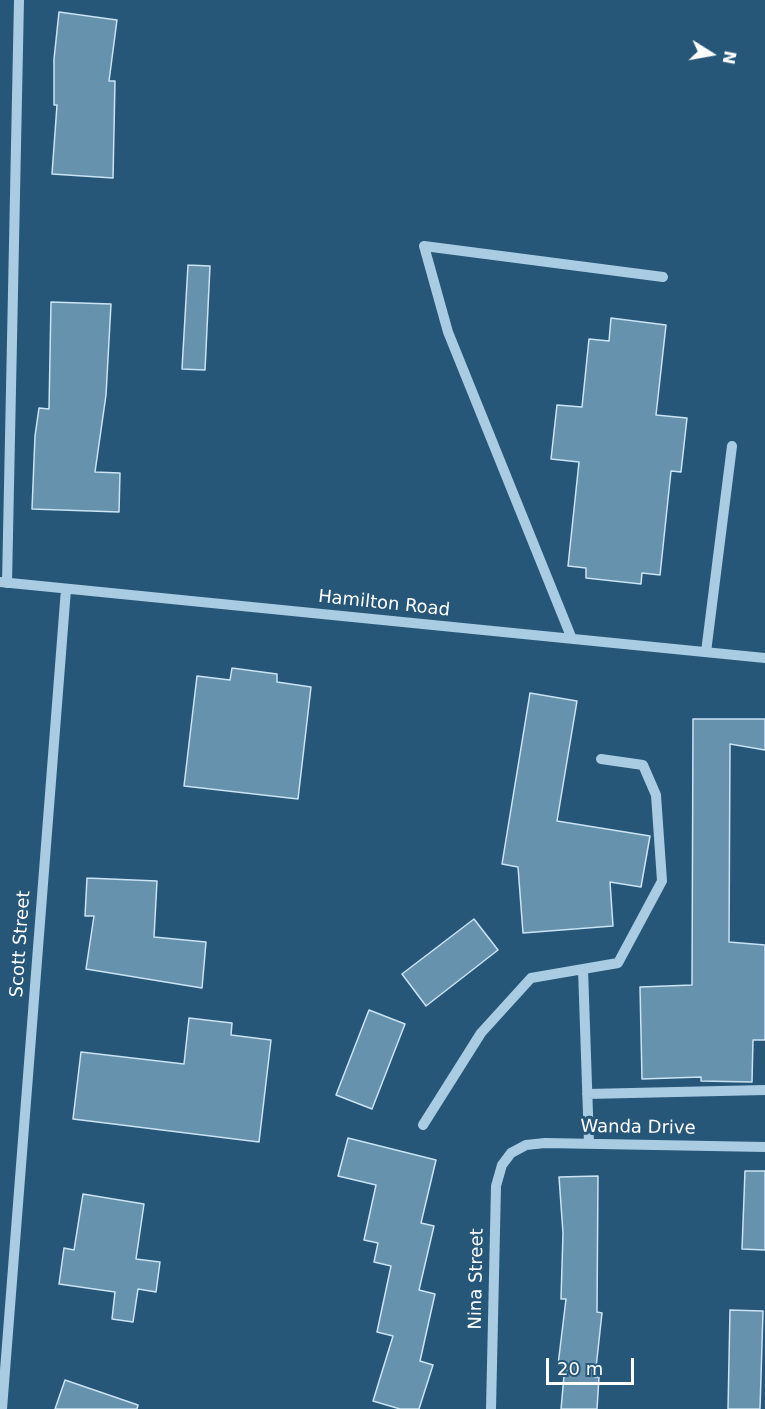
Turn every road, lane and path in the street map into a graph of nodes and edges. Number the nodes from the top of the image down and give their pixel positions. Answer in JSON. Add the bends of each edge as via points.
{"nodes":[{"id":1,"x":19,"y":0,"type":"edge"},
{"id":2,"x":663,"y":277,"type":"dead end"},
{"id":3,"x":732,"y":446,"type":"dead end"},
{"id":4,"x":3,"y":582,"type":"edge"},
{"id":5,"x":66,"y":589,"type":"junction"},
{"id":6,"x":572,"y":639,"type":"junction"},
{"id":7,"x":706,"y":652,"type":"junction"},
{"id":8,"x":765,"y":658,"type":"edge"},
{"id":9,"x":601,"y":759,"type":"dead end"},
{"id":10,"x":583,"y":969,"type":"junction"},
{"id":11,"x":765,"y":1090,"type":"edge"},
{"id":12,"x":587,"y":1094,"type":"junction"},
{"id":13,"x":423,"y":1125,"type":"dead end"},
{"id":14,"x":589,"y":1143,"type":"junction"},
{"id":15,"x":765,"y":1147,"type":"edge"},
{"id":16,"x":512,"y":1153,"type":"joint"},
{"id":17,"x":2,"y":1409,"type":"edge"},
{"id":18,"x":491,"y":1409,"type":"edge"}],
"edges":[{"from":1,"to":4,"type":"street"},
{"from":2,"to":6,"type":"street","via":[[424,246],[448,332]]},
{"from":3,"to":7,"type":"street"},
{"from":4,"to":5,"type":"street","name":"Hamilton Road"},
{"from":5,"to":6,"type":"street","name":"Hamilton Road"},
{"from":5,"to":17,"type":"street","name":"Scott Street"},
{"from":6,"to":7,"type":"street","name":"Hamilton Road"},
{"from":7,"to":8,"type":"street","name":"Hamilton Road"},
{"from":9,"to":10,"type":"street","via":[[643,765],[656,795],[662,881],[618,963]]},
{"from":10,"to":12,"type":"street"},
{"from":10,"to":13,"type":"street","via":[[531,978],[481,1033]]},
{"from":11,"to":12,"type":"street"},
{"from":12,"to":14,"type":"street"},
{"from":14,"to":15,"type":"street","name":"Wanda Drive"},
{"from":14,"to":16,"type":"street","name":"Wanda Drive","via":[[526,1145]]},
{"from":16,"to":18,"type":"street","name":"Nina Street","via":[[502,1165],[496,1186]]}]}
